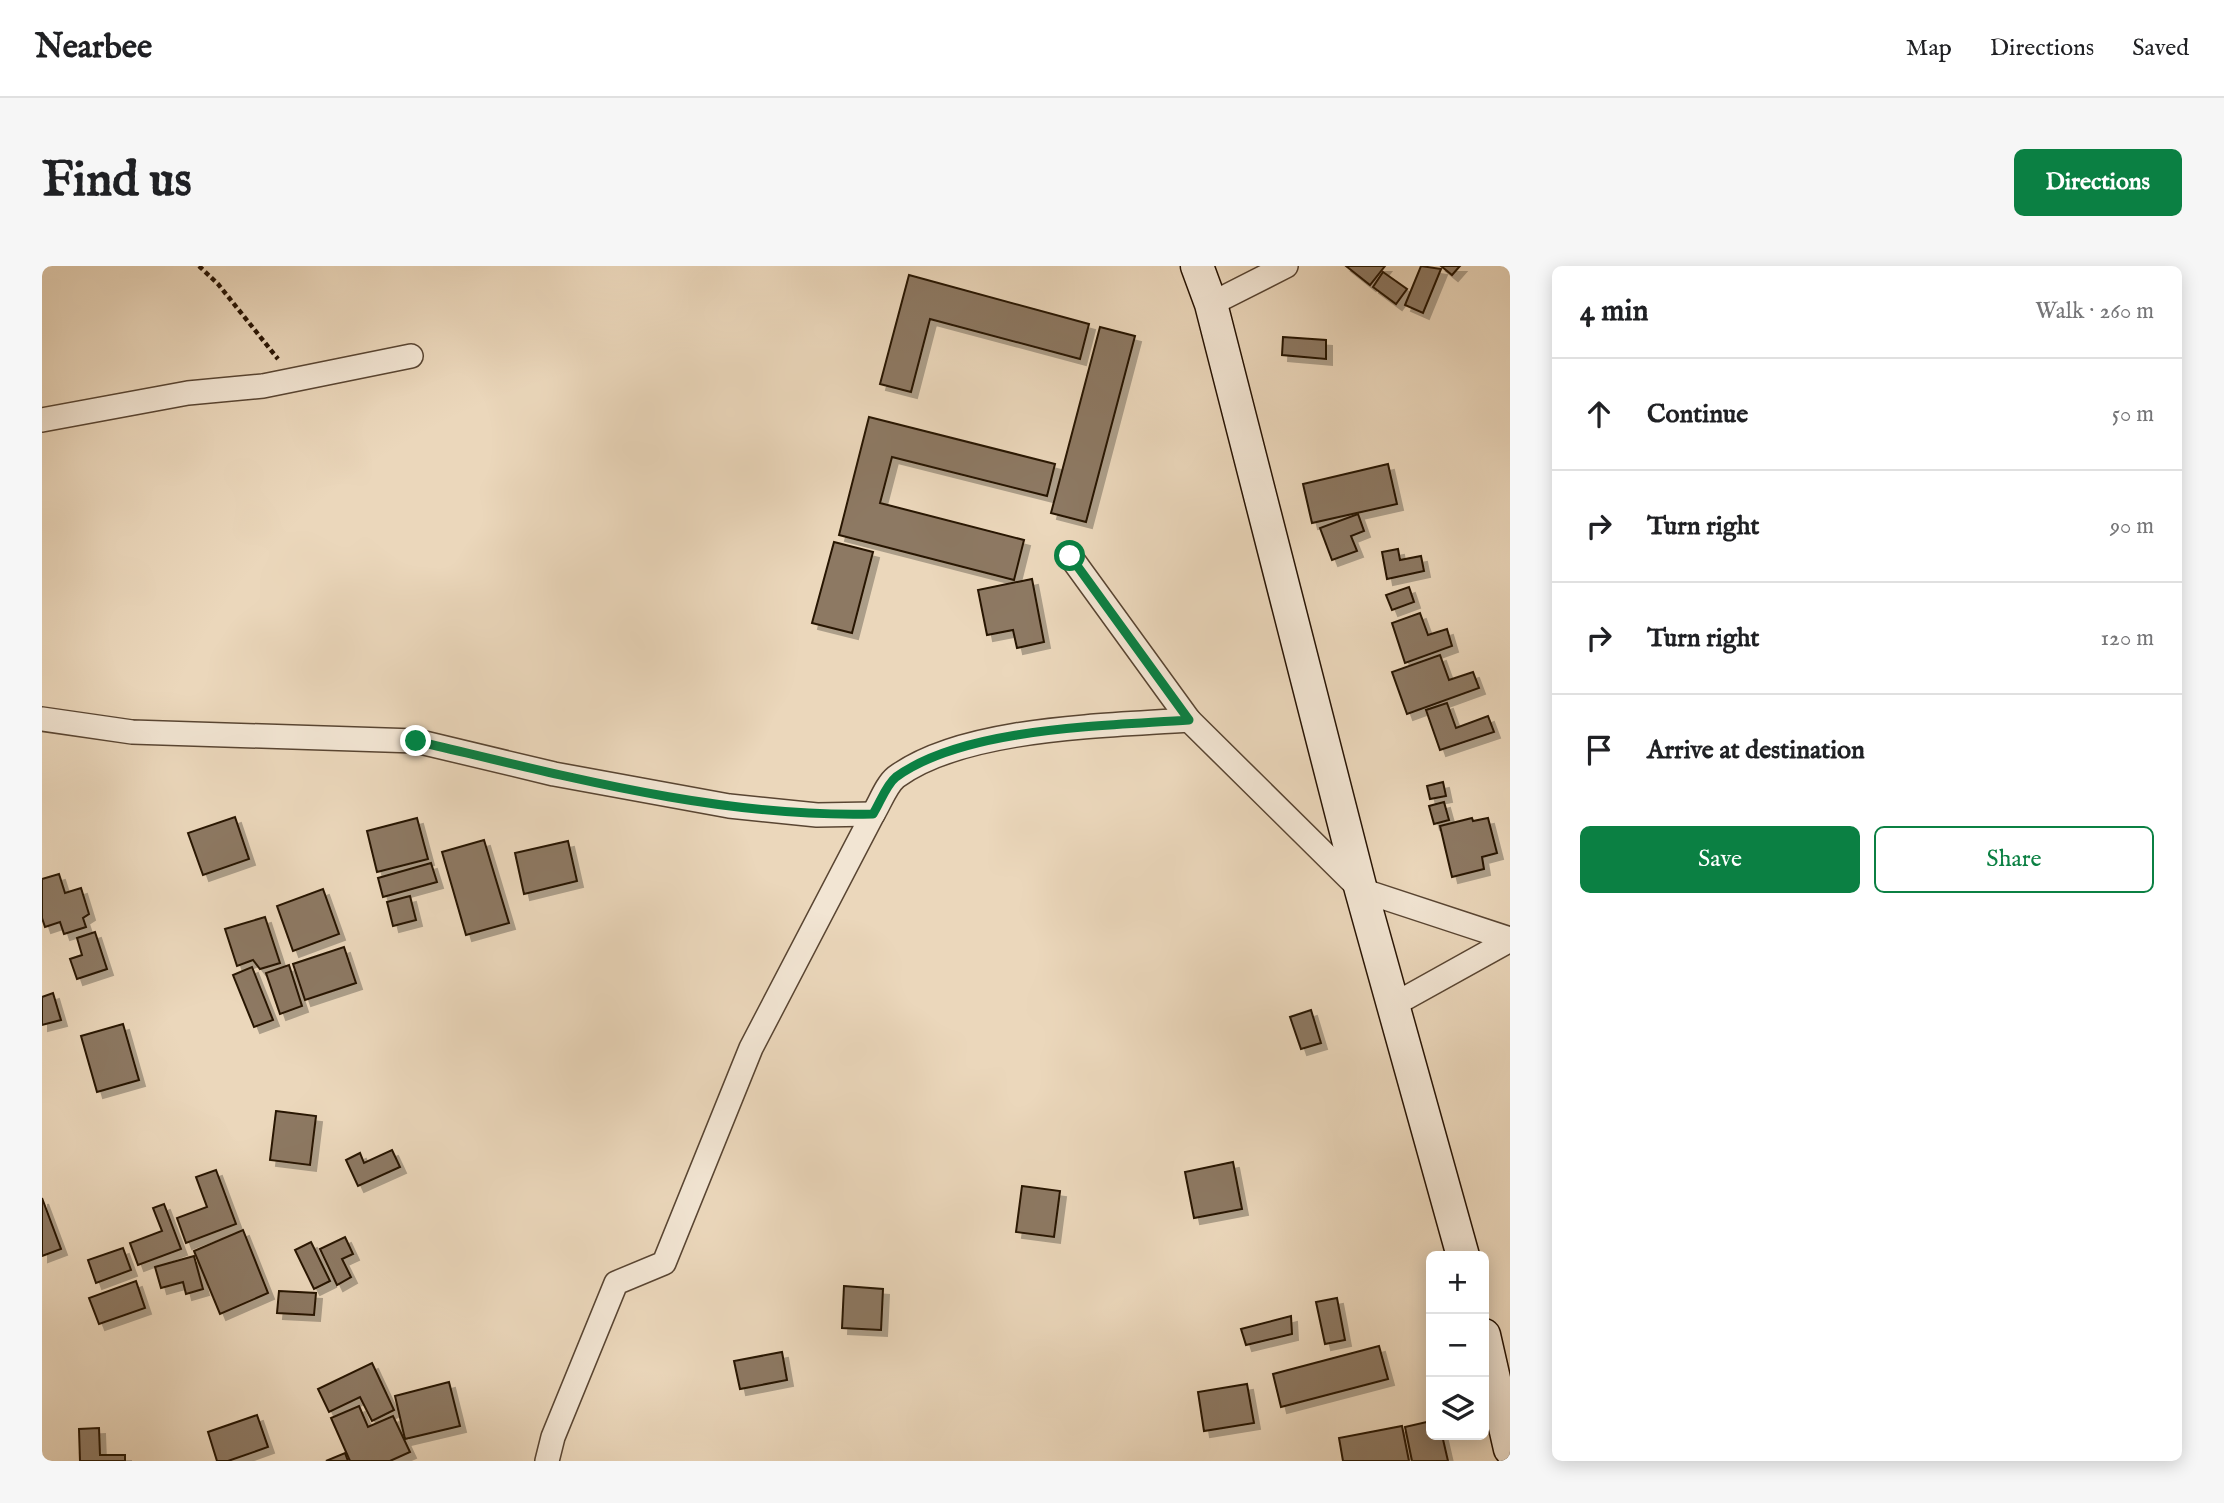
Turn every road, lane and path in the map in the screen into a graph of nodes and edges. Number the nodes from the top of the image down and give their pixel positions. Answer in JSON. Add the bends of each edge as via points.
{"nodes":[{"id":1,"x":199,"y":266,"type":"edge"},
{"id":2,"x":1197,"y":266,"type":"edge"},
{"id":3,"x":1286,"y":266,"type":"edge"},
{"id":4,"x":1211,"y":304,"type":"junction"},
{"id":5,"x":411,"y":356,"type":"dead end"},
{"id":6,"x":294,"y":379,"type":"junction"},
{"id":7,"x":42,"y":420,"type":"edge"},
{"id":8,"x":1070,"y":556,"type":"dead end"},
{"id":9,"x":42,"y":719,"type":"edge"},
{"id":10,"x":1189,"y":720,"type":"junction"},
{"id":11,"x":873,"y":814,"type":"junction"},
{"id":12,"x":1361,"y":890,"type":"junction"},
{"id":13,"x":1510,"y":940,"type":"edge"},
{"id":14,"x":1395,"y":1004,"type":"junction"},
{"id":15,"x":1462,"y":1251,"type":"edge"},
{"id":16,"x":1489,"y":1357,"type":"edge"},
{"id":17,"x":1510,"y":1449,"type":"edge"},
{"id":18,"x":547,"y":1461,"type":"edge"}],
"edges":[{"from":1,"to":6,"type":"path"},
{"from":2,"to":4,"type":"main road"},
{"from":3,"to":4,"type":"street"},
{"from":4,"to":12,"type":"main road"},
{"from":5,"to":6,"type":"street"},
{"from":6,"to":7,"type":"street"},
{"from":8,"to":10,"type":"street"},
{"from":9,"to":11,"type":"street","via":[[132,732],[416,741],[554,774],[729,806],[817,815]]},
{"from":10,"to":11,"type":"street","via":[[1043,733],[934,757],[894,779]]},
{"from":10,"to":12,"type":"street"},
{"from":11,"to":18,"type":"street","via":[[751,1048],[664,1263],[616,1283]]},
{"from":12,"to":13,"type":"street"},
{"from":12,"to":14,"type":"main road"},
{"from":13,"to":14,"type":"street"},
{"from":14,"to":15,"type":"main road"},
{"from":16,"to":17,"type":"main road"}]}
